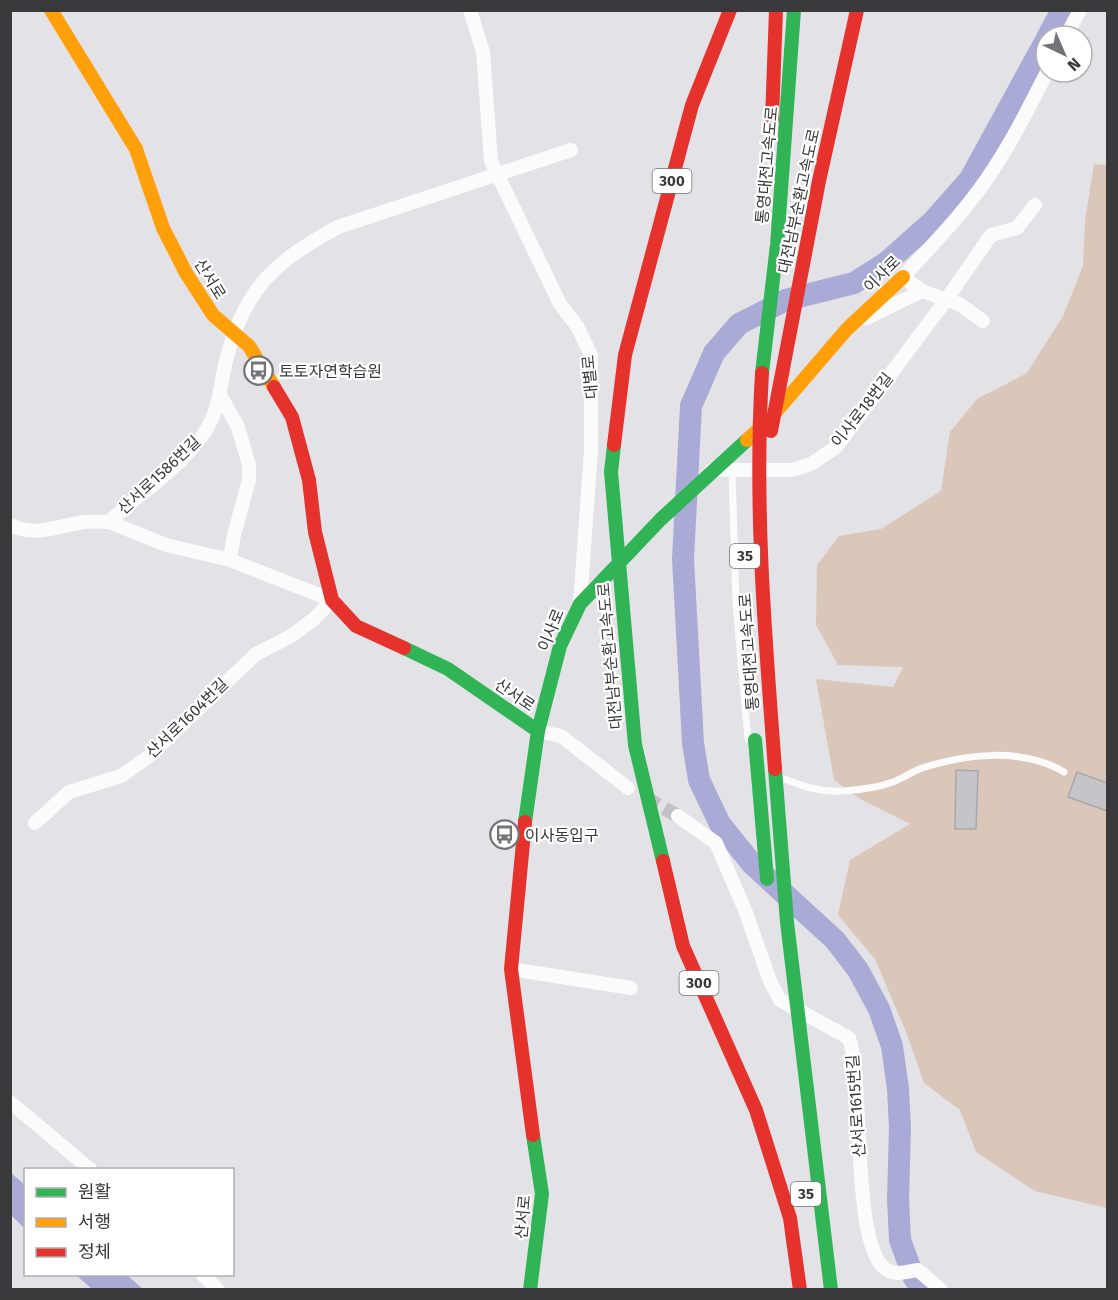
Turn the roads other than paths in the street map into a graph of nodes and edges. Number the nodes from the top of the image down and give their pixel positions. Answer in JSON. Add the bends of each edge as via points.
{"nodes":[{"id":1,"x":51,"y":10,"type":"edge"},
{"id":2,"x":470,"y":10,"type":"edge"},
{"id":3,"x":730,"y":10,"type":"edge"},
{"id":4,"x":776,"y":10,"type":"edge"},
{"id":5,"x":794,"y":10,"type":"edge"},
{"id":6,"x":857,"y":10,"type":"edge"},
{"id":7,"x":1080,"y":10,"type":"edge"},
{"id":8,"x":1072,"y":24,"type":"edge"},
{"id":9,"x":1041,"y":84,"type":"edge"},
{"id":10,"x":770,"y":139,"type":"dead end"},
{"id":11,"x":571,"y":150,"type":"dead end"},
{"id":12,"x":496,"y":174,"type":"junction"},
{"id":13,"x":1035,"y":205,"type":"dead end"},
{"id":14,"x":903,"y":277,"type":"junction"},
{"id":15,"x":922,"y":291,"type":"junction"},
{"id":16,"x":946,"y":300,"type":"junction"},
{"id":17,"x":983,"y":321,"type":"dead end"},
{"id":18,"x":847,"y":329,"type":"junction"},
{"id":19,"x":234,"y":331,"type":"junction"},
{"id":20,"x":748,"y":362,"type":"dead end"},
{"id":21,"x":220,"y":395,"type":"junction"},
{"id":22,"x":732,"y":470,"type":"junction"},
{"id":23,"x":710,"y":472,"type":"junction"},
{"id":24,"x":758,"y":506,"type":"junction"},
{"id":25,"x":110,"y":522,"type":"junction"},
{"id":26,"x":10,"y":525,"type":"edge"},
{"id":27,"x":230,"y":560,"type":"junction"},
{"id":28,"x":333,"y":600,"type":"junction"},
{"id":29,"x":580,"y":604,"type":"junction"},
{"id":30,"x":538,"y":731,"type":"junction"},
{"id":31,"x":1064,"y":772,"type":"dead end"},
{"id":32,"x":628,"y":788,"type":"dead end"},
{"id":33,"x":678,"y":816,"type":"tunnel mouth"},
{"id":34,"x":35,"y":823,"type":"dead end"},
{"id":35,"x":768,"y":888,"type":"dead end"},
{"id":36,"x":772,"y":921,"type":"dead end"},
{"id":37,"x":511,"y":969,"type":"junction"},
{"id":38,"x":632,"y":988,"type":"dead end"},
{"id":39,"x":802,"y":1100,"type":"junction"},
{"id":40,"x":10,"y":1102,"type":"edge"},
{"id":41,"x":89,"y":1168,"type":"edge"},
{"id":42,"x":810,"y":1235,"type":"dead end"},
{"id":43,"x":203,"y":1276,"type":"edge"},
{"id":44,"x":218,"y":1290,"type":"edge"},
{"id":45,"x":530,"y":1290,"type":"edge"},
{"id":46,"x":801,"y":1290,"type":"edge"},
{"id":47,"x":831,"y":1290,"type":"edge"},
{"id":48,"x":941,"y":1290,"type":"edge"}],
"edges":[{"from":1,"to":19,"type":"main road","name":"산서로","via":[[136,149],[163,228],[186,273],[213,315]]},
{"from":2,"to":12,"type":"street","name":"대별로","via":[[483,52],[491,161]]},
{"from":3,"to":46,"type":"main road","name":"대전남부순환고속도로","number":"300","via":[[692,105],[625,355],[611,472],[635,745],[682,946],[756,1110],[790,1218]]},
{"from":4,"to":10,"type":"main road","name":"통영대전고속도로"},
{"from":5,"to":24,"type":"main road","name":"통영대전고속도로","number":"35","via":[[777,245],[763,351],[756,457]]},
{"from":6,"to":24,"type":"main road","name":"대전남부순환고속도로","via":[[808,236]]},
{"from":7,"to":8,"type":"street"},
{"from":9,"to":14,"type":"street","name":"이사로","via":[[987,179]]},
{"from":11,"to":12,"type":"street"},
{"from":12,"to":19,"type":"street","via":[[338,227],[309,243],[263,279]]},
{"from":12,"to":29,"type":"street","name":"대별로","via":[[560,304],[577,326],[591,355],[591,450]]},
{"from":13,"to":16,"type":"street","name":"이사로18번길","via":[[1017,228],[991,235]]},
{"from":14,"to":15,"type":"street"},
{"from":14,"to":18,"type":"main road","name":"이사로"},
{"from":15,"to":16,"type":"street"},
{"from":15,"to":18,"type":"street"},
{"from":16,"to":17,"type":"street"},
{"from":16,"to":22,"type":"street","name":"이사로18번길","via":[[836,447],[811,464],[792,470]]},
{"from":18,"to":23,"type":"main road","name":"이사로","via":[[768,421]]},
{"from":19,"to":21,"type":"street","name":"산서로1586번길"},
{"from":19,"to":28,"type":"main road","name":"산서로","via":[[263,365],[292,417]]},
{"from":20,"to":35,"type":"main road","name":"통영대전고속도로","number":"35","via":[[745,590]]},
{"from":21,"to":25,"type":"street","name":"산서로1586번길","via":[[202,436]]},
{"from":21,"to":27,"type":"street","via":[[238,427],[249,465]]},
{"from":22,"to":23,"type":"street","name":"이사로18번길"},
{"from":22,"to":31,"type":"lane","via":[[736,604],[752,766],[811,790],[843,792],[981,755],[1052,765]]},
{"from":23,"to":29,"type":"main road","name":"이사로"},
{"from":24,"to":39,"type":"main road","name":"통영대전고속도로","number":"35","via":[[760,590]]},
{"from":25,"to":26,"type":"street","name":"산서로1586번길","via":[[86,521],[35,532]]},
{"from":25,"to":27,"type":"street","name":"산서로","via":[[166,545]]},
{"from":27,"to":28,"type":"street","name":"산서로"},
{"from":28,"to":30,"type":"main road","name":"산서로","via":[[356,626],[448,669]]},
{"from":28,"to":34,"type":"street","name":"산서로1604번길","via":[[291,636],[256,654],[148,758],[121,776],[69,792]]},
{"from":29,"to":30,"type":"main road","name":"이사로","via":[[560,646]]},
{"from":30,"to":32,"type":"street","via":[[561,736]]},
{"from":30,"to":37,"type":"main road","name":"산서로"},
{"from":33,"to":48,"type":"street","name":"산서로1615번길","via":[[716,843],[780,1000],[849,1038],[854,1053],[867,1233],[886,1270],[918,1270]]},
{"from":36,"to":39,"type":"main road","name":"통영대전고속도로","number":"35"},
{"from":37,"to":38,"type":"street"},
{"from":37,"to":45,"type":"main road","name":"산서로","via":[[542,1194]]},
{"from":39,"to":42,"type":"main road","name":"통영대전고속도로","number":"35"},
{"from":39,"to":47,"type":"main road","name":"통영대전고속도로","number":"35"},
{"from":40,"to":41,"type":"street"},
{"from":43,"to":44,"type":"street"}]}
